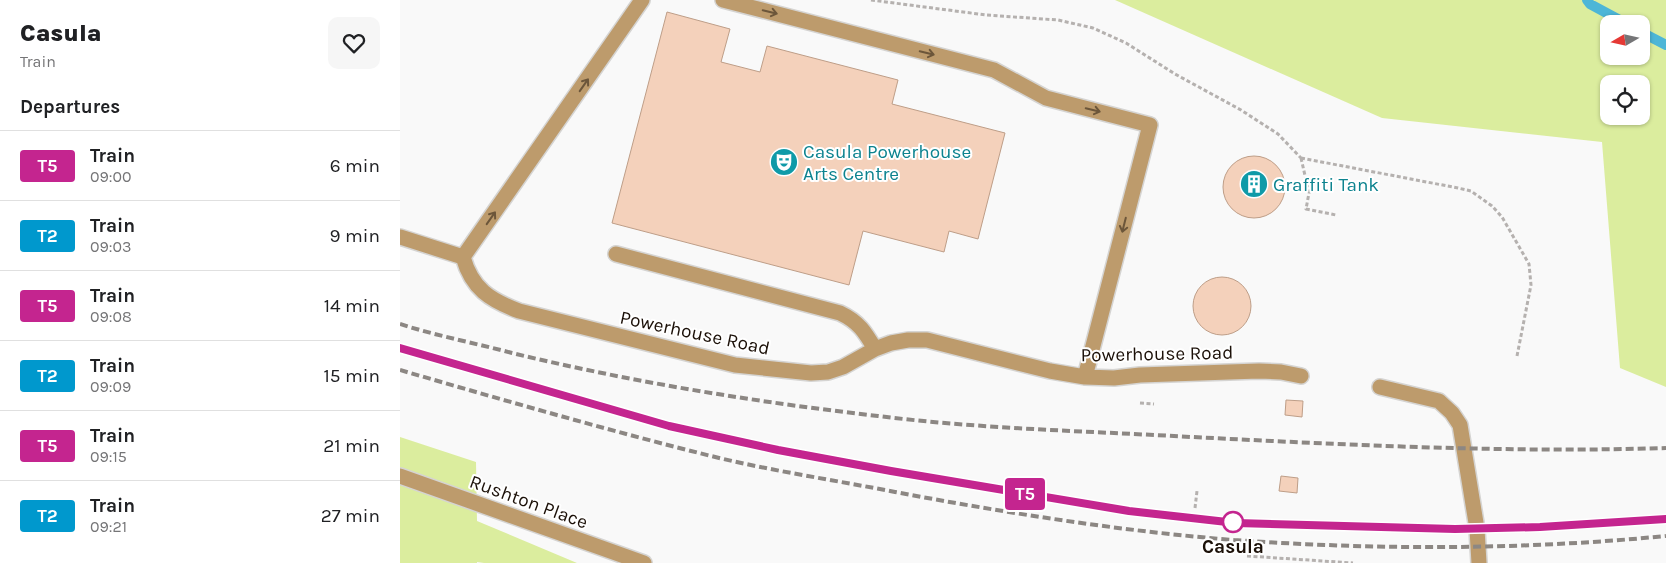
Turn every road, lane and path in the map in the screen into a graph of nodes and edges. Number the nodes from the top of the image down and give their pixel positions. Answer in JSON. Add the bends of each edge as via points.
{"nodes":[{"id":1,"x":642,"y":0,"type":"edge"},
{"id":2,"x":723,"y":0,"type":"edge"},
{"id":3,"x":871,"y":0,"type":"edge"},
{"id":4,"x":1301,"y":158,"type":"junction"},
{"id":5,"x":1336,"y":215,"type":"dead end"},
{"id":6,"x":400,"y":237,"type":"edge"},
{"id":7,"x":616,"y":254,"type":"dead end"},
{"id":8,"x":463,"y":258,"type":"junction"},
{"id":9,"x":875,"y":349,"type":"junction"},
{"id":10,"x":1517,"y":356,"type":"dead end"},
{"id":11,"x":1301,"y":376,"type":"dead end"},
{"id":12,"x":1085,"y":377,"type":"junction"},
{"id":13,"x":1380,"y":388,"type":"dead end"},
{"id":14,"x":1140,"y":404,"type":"dead end"},
{"id":15,"x":1154,"y":404,"type":"dead end"},
{"id":16,"x":400,"y":476,"type":"edge"},
{"id":17,"x":1197,"y":491,"type":"dead end"},
{"id":18,"x":1195,"y":508,"type":"dead end"},
{"id":19,"x":1247,"y":556,"type":"dead end"},
{"id":20,"x":644,"y":563,"type":"edge"},
{"id":21,"x":1353,"y":563,"type":"edge"},
{"id":22,"x":1479,"y":563,"type":"edge"}],
"edges":[{"from":8,"to":1,"type":"street","one_way":true},
{"from":2,"to":12,"type":"street","one_way":true,"via":[[994,70],[1046,98],[1150,125]]},
{"from":3,"to":4,"type":"path","via":[[986,15],[1058,20],[1093,28],[1126,43],[1241,110],[1278,134]]},
{"from":4,"to":5,"type":"path","via":[[1309,193],[1306,209]]},
{"from":4,"to":10,"type":"path","via":[[1471,191],[1492,206],[1526,257],[1531,271],[1532,284]]},
{"from":6,"to":8,"type":"street"},
{"from":7,"to":9,"type":"street","via":[[840,313],[852,318]]},
{"from":8,"to":9,"type":"street","name":"Powerhouse Road","via":[[473,282],[500,304],[735,365],[811,374],[843,367]]},
{"from":9,"to":12,"type":"street","name":"Powerhouse Road","via":[[908,340],[928,340]]},
{"from":11,"to":12,"type":"street","name":"Powerhouse Road","via":[[1250,371]]},
{"from":13,"to":22,"type":"street","via":[[1439,401],[1460,426],[1477,529]]},
{"from":14,"to":15,"type":"path"},
{"from":16,"to":20,"type":"street","name":"Rushton Place"},
{"from":17,"to":18,"type":"path"},
{"from":19,"to":21,"type":"path"}]}
